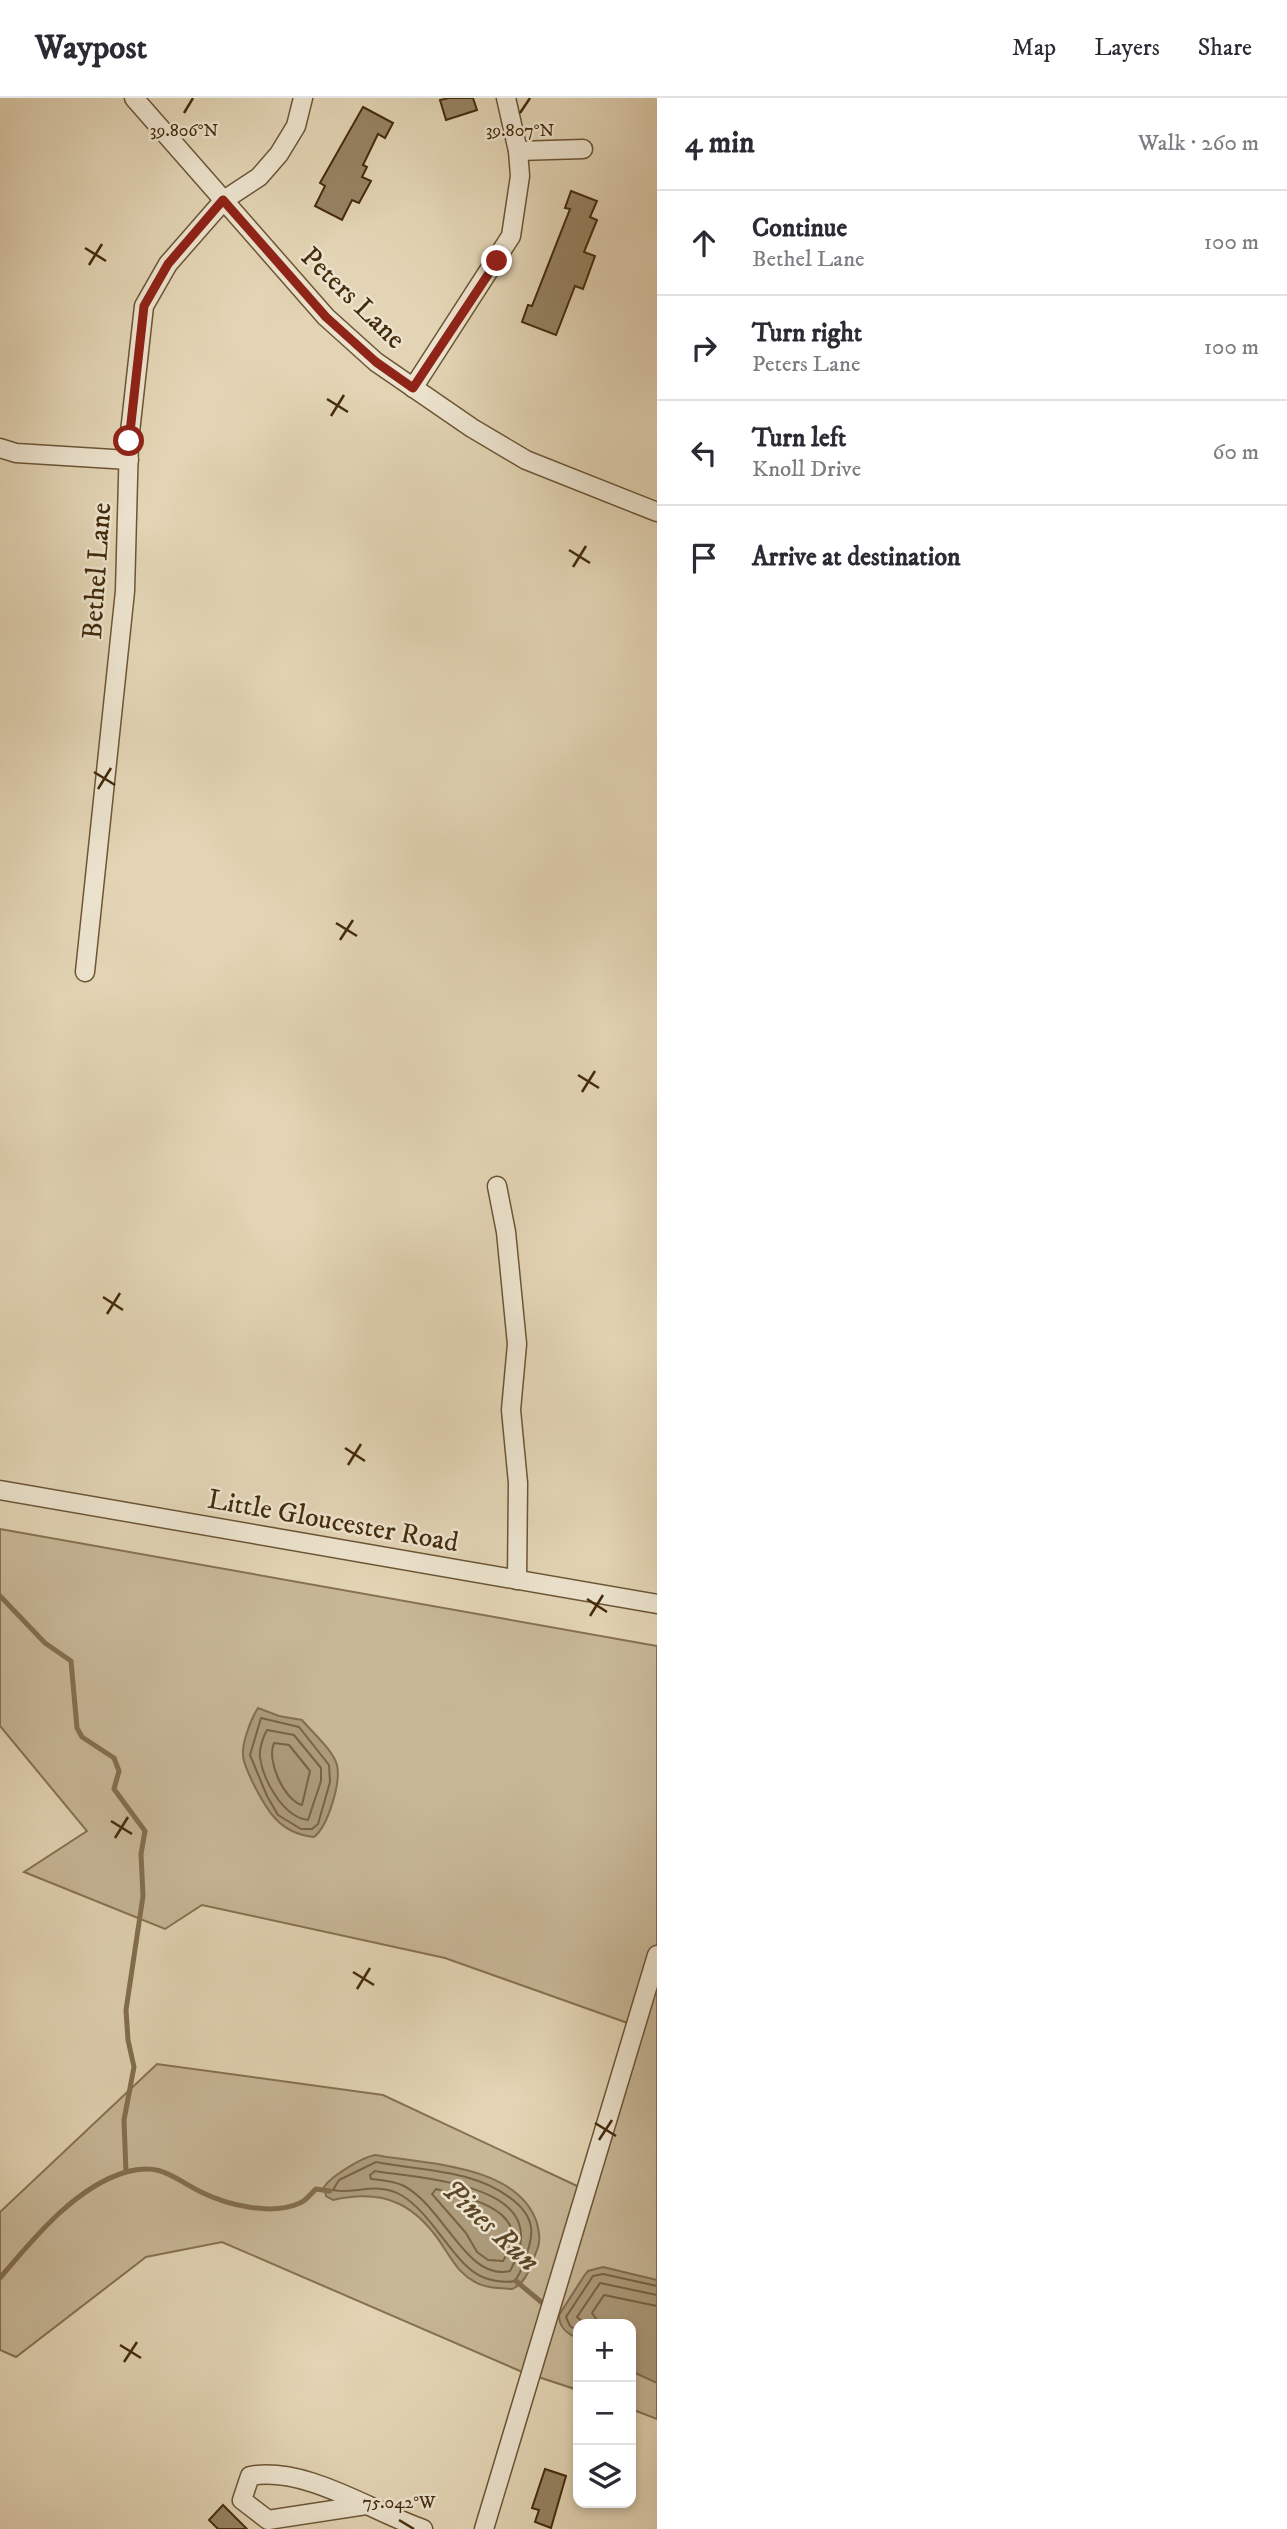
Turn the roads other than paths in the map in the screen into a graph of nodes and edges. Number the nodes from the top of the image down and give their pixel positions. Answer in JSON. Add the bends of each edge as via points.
{"nodes":[{"id":1,"x":134,"y":98,"type":"edge"},
{"id":2,"x":303,"y":98,"type":"edge"},
{"id":3,"x":506,"y":98,"type":"edge"},
{"id":4,"x":583,"y":149,"type":"dead end"},
{"id":5,"x":518,"y":151,"type":"junction"},
{"id":6,"x":223,"y":200,"type":"junction"},
{"id":7,"x":413,"y":388,"type":"junction"},
{"id":8,"x":0,"y":448,"type":"edge"},
{"id":9,"x":129,"y":460,"type":"junction"},
{"id":10,"x":657,"y":512,"type":"edge"},
{"id":11,"x":85,"y":972,"type":"dead end"},
{"id":12,"x":496,"y":1186,"type":"dead end"},
{"id":13,"x":0,"y":1490,"type":"edge"},
{"id":14,"x":517,"y":1580,"type":"junction"},
{"id":15,"x":657,"y":1604,"type":"edge"},
{"id":16,"x":657,"y":1955,"type":"edge"},
{"id":17,"x":366,"y":2505,"type":"junction"},
{"id":18,"x":423,"y":2529,"type":"edge"},
{"id":19,"x":484,"y":2529,"type":"edge"}],
"edges":[{"from":1,"to":6,"type":"street","name":"Peters Lane"},
{"from":2,"to":6,"type":"street","name":"Bethel Lane","via":[[296,126],[279,154],[259,177]]},
{"from":3,"to":5,"type":"street"},
{"from":4,"to":5,"type":"street"},
{"from":5,"to":7,"type":"street","via":[[520,176],[511,236]]},
{"from":6,"to":7,"type":"street","name":"Peters Lane","via":[[326,317]]},
{"from":6,"to":9,"type":"street","name":"Bethel Lane","via":[[168,264],[144,306]]},
{"from":7,"to":10,"type":"street","name":"Peters Lane","via":[[526,460]]},
{"from":8,"to":9,"type":"street"},
{"from":9,"to":11,"type":"street","name":"Bethel Lane","via":[[125,591]]},
{"from":12,"to":14,"type":"street","via":[[506,1232],[516,1330],[511,1410],[518,1483]]},
{"from":13,"to":14,"type":"street","name":"Little Gloucester Road"},
{"from":14,"to":15,"type":"street","name":"Little Gloucester Road"},
{"from":16,"to":19,"type":"street"},
{"from":17,"to":17,"type":"street","via":[[294,2478],[265,2473],[250,2476],[242,2500],[268,2520]]},
{"from":17,"to":18,"type":"street"}]}
